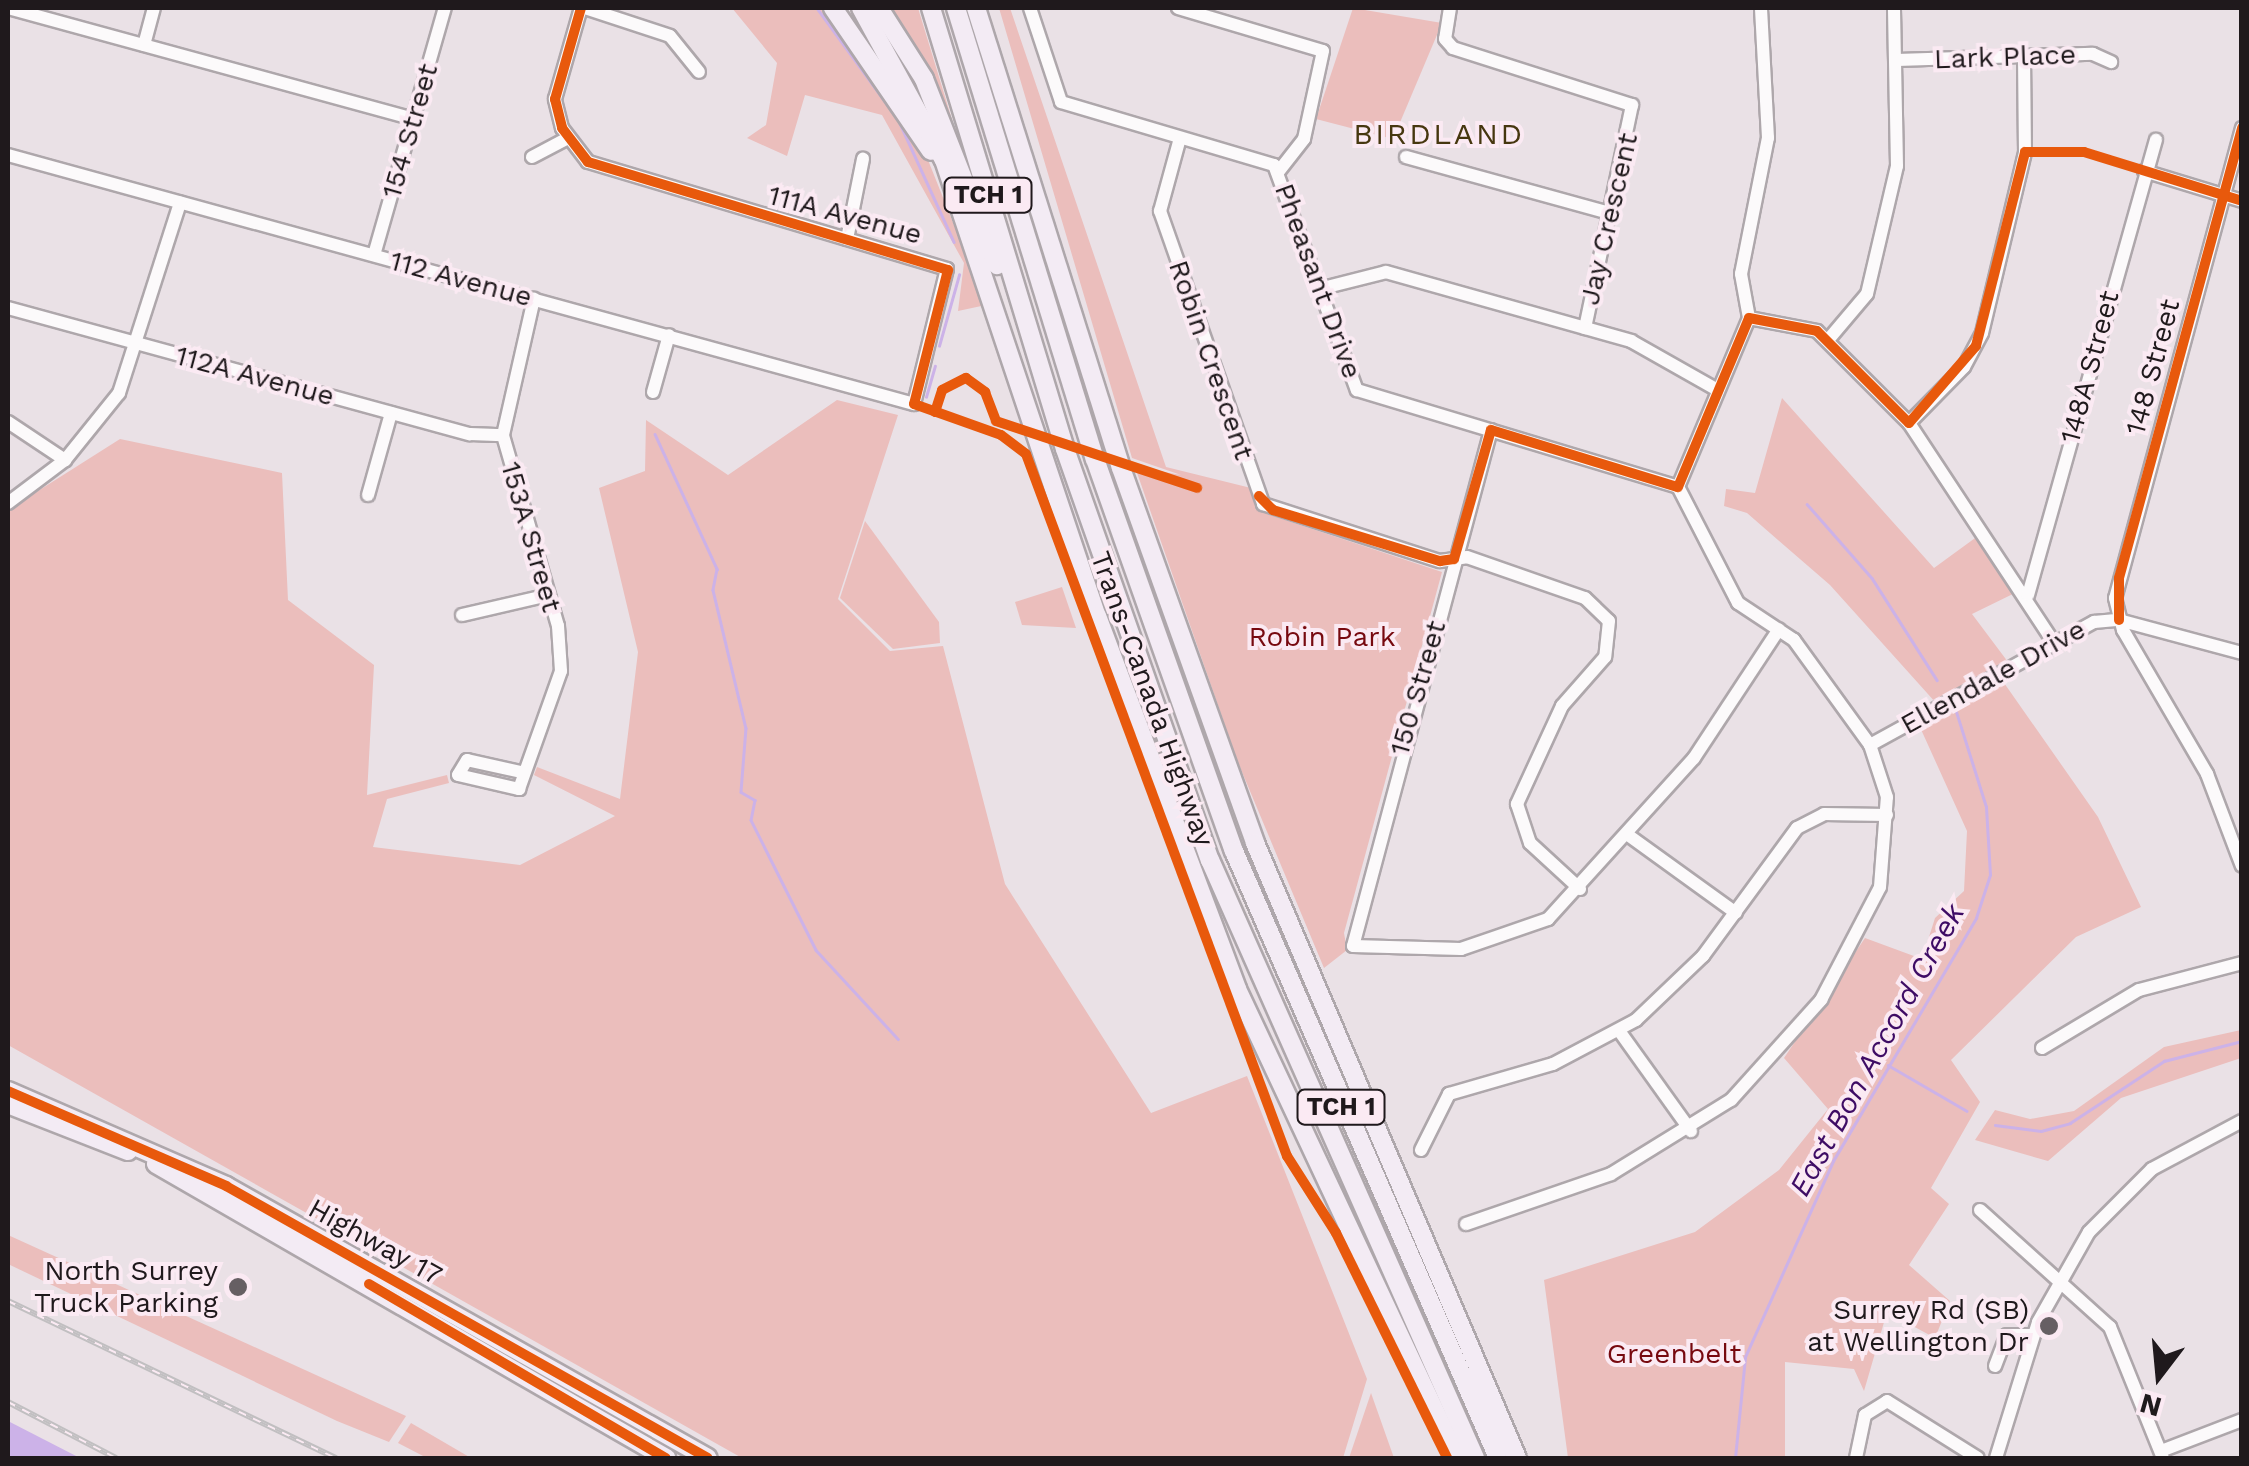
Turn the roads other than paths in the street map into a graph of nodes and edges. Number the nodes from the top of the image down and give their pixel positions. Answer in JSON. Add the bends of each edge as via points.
{"nodes":[{"id":1,"x":8,"y":8,"type":"edge"},
{"id":2,"x":154,"y":8,"type":"edge"},
{"id":3,"x":446,"y":8,"type":"edge"},
{"id":4,"x":583,"y":8,"type":"edge"},
{"id":5,"x":833,"y":8,"type":"edge"},
{"id":6,"x":861,"y":8,"type":"edge"},
{"id":7,"x":879,"y":8,"type":"edge"},
{"id":8,"x":931,"y":8,"type":"edge"},
{"id":9,"x":956,"y":8,"type":"edge"},
{"id":10,"x":976,"y":8,"type":"edge"},
{"id":11,"x":988,"y":8,"type":"edge"},
{"id":12,"x":1178,"y":8,"type":"edge"},
{"id":13,"x":1450,"y":8,"type":"edge"},
{"id":14,"x":1761,"y":8,"type":"edge"},
{"id":15,"x":1894,"y":8,"type":"edge"},
{"id":16,"x":1030,"y":14,"type":"edge"},
{"id":17,"x":144,"y":45,"type":"junction"},
{"id":18,"x":2024,"y":56,"type":"junction"},
{"id":19,"x":1896,"y":60,"type":"junction"},
{"id":20,"x":2111,"y":62,"type":"dead end"},
{"id":21,"x":699,"y":72,"type":"dead end"},
{"id":22,"x":414,"y":119,"type":"junction"},
{"id":23,"x":2242,"y":128,"type":"edge"},
{"id":24,"x":568,"y":138,"type":"junction"},
{"id":25,"x":1180,"y":138,"type":"junction"},
{"id":26,"x":2156,"y":140,"type":"dead end"},
{"id":27,"x":8,"y":155,"type":"edge"},
{"id":28,"x":532,"y":157,"type":"dead end"},
{"id":29,"x":1406,"y":157,"type":"dead end"},
{"id":30,"x":863,"y":159,"type":"dead end"},
{"id":31,"x":1279,"y":171,"type":"junction"},
{"id":32,"x":2144,"y":171,"type":"junction"},
{"id":33,"x":1033,"y":193,"type":"junction"},
{"id":34,"x":2223,"y":196,"type":"junction"},
{"id":35,"x":2242,"y":201,"type":"edge"},
{"id":36,"x":180,"y":203,"type":"junction"},
{"id":37,"x":1610,"y":214,"type":"junction"},
{"id":38,"x":847,"y":239,"type":"junction"},
{"id":39,"x":374,"y":255,"type":"junction"},
{"id":40,"x":978,"y":256,"type":"junction"},
{"id":41,"x":1319,"y":289,"type":"junction"},
{"id":42,"x":534,"y":298,"type":"junction"},
{"id":43,"x":8,"y":308,"type":"edge"},
{"id":44,"x":1749,"y":318,"type":"junction"},
{"id":45,"x":1585,"y":328,"type":"junction"},
{"id":46,"x":669,"y":335,"type":"junction"},
{"id":47,"x":1828,"y":340,"type":"junction"},
{"id":48,"x":139,"y":348,"type":"junction"},
{"id":49,"x":1043,"y":382,"type":"junction"},
{"id":50,"x":1716,"y":389,"type":"junction"},
{"id":51,"x":653,"y":392,"type":"dead end"},
{"id":52,"x":914,"y":404,"type":"joint"},
{"id":53,"x":391,"y":413,"type":"junction"},
{"id":54,"x":8,"y":422,"type":"edge"},
{"id":55,"x":1910,"y":423,"type":"junction"},
{"id":56,"x":1491,"y":430,"type":"junction"},
{"id":57,"x":502,"y":435,"type":"junction"},
{"id":58,"x":64,"y":460,"type":"junction"},
{"id":59,"x":1678,"y":487,"type":"junction"},
{"id":60,"x":368,"y":496,"type":"dead end"},
{"id":61,"x":8,"y":503,"type":"edge"},
{"id":62,"x":1454,"y":559,"type":"junction"},
{"id":63,"x":2028,"y":595,"type":"junction"},
{"id":64,"x":544,"y":596,"type":"junction"},
{"id":65,"x":462,"y":615,"type":"dead end"},
{"id":66,"x":2119,"y":620,"type":"junction"},
{"id":67,"x":1779,"y":629,"type":"junction"},
{"id":68,"x":2054,"y":643,"type":"junction"},
{"id":69,"x":2242,"y":653,"type":"edge"},
{"id":70,"x":1870,"y":745,"type":"junction"},
{"id":71,"x":522,"y":772,"type":"junction"},
{"id":72,"x":1888,"y":815,"type":"junction"},
{"id":73,"x":1628,"y":835,"type":"junction"},
{"id":74,"x":2242,"y":866,"type":"edge"},
{"id":75,"x":1580,"y":889,"type":"junction"},
{"id":76,"x":1736,"y":913,"type":"junction"},
{"id":77,"x":2242,"y":963,"type":"edge"},
{"id":78,"x":1620,"y":1032,"type":"junction"},
{"id":79,"x":2042,"y":1048,"type":"dead end"},
{"id":80,"x":8,"y":1091,"type":"edge"},
{"id":81,"x":8,"y":1104,"type":"edge"},
{"id":82,"x":2242,"y":1121,"type":"edge"},
{"id":83,"x":1690,"y":1131,"type":"junction"},
{"id":84,"x":1421,"y":1150,"type":"dead end"},
{"id":85,"x":1980,"y":1210,"type":"dead end"},
{"id":86,"x":1466,"y":1224,"type":"dead end"},
{"id":87,"x":2060,"y":1277,"type":"junction"},
{"id":88,"x":2032,"y":1336,"type":"junction"},
{"id":89,"x":500,"y":1338,"type":"junction"},
{"id":90,"x":1463,"y":1355,"type":"junction"},
{"id":91,"x":1995,"y":1366,"type":"dead end"},
{"id":92,"x":1427,"y":1371,"type":"junction"},
{"id":93,"x":2242,"y":1420,"type":"edge"},
{"id":94,"x":610,"y":1426,"type":"junction"},
{"id":95,"x":2162,"y":1455,"type":"edge"},
{"id":96,"x":655,"y":1458,"type":"edge"},
{"id":97,"x":666,"y":1458,"type":"edge"},
{"id":98,"x":687,"y":1458,"type":"edge"},
{"id":99,"x":708,"y":1458,"type":"edge"},
{"id":100,"x":1457,"y":1458,"type":"edge"},
{"id":101,"x":1475,"y":1458,"type":"edge"},
{"id":102,"x":1498,"y":1458,"type":"edge"},
{"id":103,"x":1517,"y":1458,"type":"edge"},
{"id":104,"x":1856,"y":1458,"type":"edge"},
{"id":105,"x":1978,"y":1458,"type":"edge"},
{"id":106,"x":1996,"y":1458,"type":"edge"}],
"edges":[{"from":1,"to":17,"type":"street"},
{"from":2,"to":17,"type":"street"},
{"from":3,"to":22,"type":"street","name":"154 Street"},
{"from":4,"to":21,"type":"street","via":[[670,36]]},
{"from":4,"to":24,"type":"street","via":[[556,85]]},
{"from":5,"to":40,"type":"highway","via":[[910,114]]},
{"from":6,"to":40,"type":"highway","via":[[929,121]]},
{"from":7,"to":49,"type":"highway","via":[[958,156]]},
{"from":8,"to":49,"type":"highway","name":"Trans-Canada Highway","number":"TCH 1"},
{"from":9,"to":90,"type":"highway","name":"Trans-Canada Highway","number":"TCH 1","via":[[1095,459],[1228,833]]},
{"from":10,"to":33,"type":"highway"},
{"from":11,"to":33,"type":"highway"},
{"from":12,"to":31,"type":"street","via":[[1323,51],[1304,139]]},
{"from":13,"to":37,"type":"street","name":"Jay Crescent","via":[[1445,40],[1453,48],[1630,102]]},
{"from":14,"to":44,"type":"street","via":[[1768,138],[1741,274]]},
{"from":15,"to":19,"type":"street"},
{"from":16,"to":25,"type":"street","name":"Pheasant Drive","via":[[1061,102]]},
{"from":17,"to":22,"type":"street"},
{"from":18,"to":19,"type":"street","name":"Lark Place"},
{"from":18,"to":20,"type":"street","name":"Lark Place","via":[[2093,54]]},
{"from":18,"to":55,"type":"street","via":[[2026,152],[1982,332],[1964,366]]},
{"from":19,"to":47,"type":"street","via":[[1899,154],[1872,279]]},
{"from":22,"to":39,"type":"street","name":"154 Street"},
{"from":23,"to":34,"type":"street","name":"148 Street"},
{"from":24,"to":28,"type":"street"},
{"from":24,"to":38,"type":"street","name":"111A Avenue","via":[[610,174]]},
{"from":25,"to":31,"type":"street","name":"Pheasant Drive"},
{"from":25,"to":62,"type":"street","name":"Robin Crescent","via":[[1160,211],[1264,504]]},
{"from":26,"to":32,"type":"street","name":"148A Street"},
{"from":27,"to":36,"type":"street","name":"112 Avenue"},
{"from":29,"to":37,"type":"street"},
{"from":30,"to":38,"type":"street"},
{"from":31,"to":41,"type":"street","name":"Pheasant Drive"},
{"from":32,"to":34,"type":"street"},
{"from":32,"to":63,"type":"street","name":"148A Street"},
{"from":33,"to":90,"type":"highway","via":[[1255,843]]},
{"from":34,"to":35,"type":"street"},
{"from":34,"to":66,"type":"street","name":"148 Street","via":[[2119,578]]},
{"from":36,"to":39,"type":"street","name":"112 Avenue"},
{"from":36,"to":48,"type":"street"},
{"from":37,"to":45,"type":"street","name":"Jay Crescent"},
{"from":38,"to":52,"type":"street","name":"111A Avenue","via":[[948,270]]},
{"from":39,"to":42,"type":"street","name":"112 Avenue"},
{"from":40,"to":92,"type":"highway","via":[[1189,868],[1286,1102]]},
{"from":41,"to":45,"type":"street","via":[[1381,271]]},
{"from":41,"to":56,"type":"street","name":"Pheasant Drive","via":[[1356,390]]},
{"from":42,"to":46,"type":"street","name":"112 Avenue"},
{"from":42,"to":57,"type":"street","name":"153A Street"},
{"from":43,"to":48,"type":"street","name":"112A Avenue"},
{"from":44,"to":47,"type":"street","via":[[1789,320]]},
{"from":44,"to":50,"type":"street"},
{"from":45,"to":50,"type":"street","via":[[1637,344]]},
{"from":46,"to":51,"type":"street"},
{"from":46,"to":52,"type":"street","name":"112 Avenue"},
{"from":47,"to":55,"type":"street"},
{"from":48,"to":53,"type":"street","name":"112A Avenue"},
{"from":48,"to":58,"type":"street","via":[[109,410]]},
{"from":49,"to":92,"type":"highway","name":"Trans-Canada Highway","number":"TCH 1","via":[[1210,860]]},
{"from":50,"to":59,"type":"street"},
{"from":53,"to":57,"type":"street","name":"112A Avenue"},
{"from":53,"to":60,"type":"street"},
{"from":54,"to":58,"type":"street"},
{"from":55,"to":63,"type":"street"},
{"from":56,"to":59,"type":"street"},
{"from":56,"to":62,"type":"street","name":"150 Street"},
{"from":57,"to":64,"type":"street","name":"153A Street"},
{"from":58,"to":61,"type":"street"},
{"from":59,"to":67,"type":"street","via":[[1738,603]]},
{"from":62,"to":75,"type":"street","via":[[1585,598],[1610,620],[1606,657],[1562,706],[1516,804],[1530,844]]},
{"from":62,"to":75,"type":"street","name":"150 Street","via":[[1353,946],[1490,943],[1537,926]]},
{"from":63,"to":68,"type":"street"},
{"from":64,"to":65,"type":"street"},
{"from":64,"to":71,"type":"street","name":"153A Street","via":[[561,671]]},
{"from":66,"to":68,"type":"street","name":"Ellendale Drive"},
{"from":66,"to":69,"type":"street"},
{"from":66,"to":74,"type":"street","via":[[2191,742]]},
{"from":67,"to":70,"type":"street"},
{"from":67,"to":73,"type":"street","via":[[1694,758]]},
{"from":68,"to":70,"type":"street","name":"Ellendale Drive"},
{"from":70,"to":72,"type":"street"},
{"from":71,"to":71,"type":"street","via":[[467,760],[458,775],[512,792]]},
{"from":72,"to":76,"type":"street","via":[[1824,814],[1797,828]]},
{"from":72,"to":83,"type":"street","via":[[1880,887],[1836,978],[1766,1067]]},
{"from":73,"to":75,"type":"street"},
{"from":73,"to":76,"type":"street"},
{"from":76,"to":78,"type":"street"},
{"from":77,"to":79,"type":"street","via":[[2139,990]]},
{"from":78,"to":83,"type":"street"},
{"from":78,"to":84,"type":"street","via":[[1450,1094]]},
{"from":80,"to":89,"type":"highway","name":"Highway 17","via":[[226,1186]]},
{"from":81,"to":94,"type":"highway","name":"Highway 17","via":[[163,1168]]},
{"from":82,"to":87,"type":"street","via":[[2140,1178]]},
{"from":83,"to":86,"type":"street","via":[[1591,1183]]},
{"from":85,"to":87,"type":"street"},
{"from":87,"to":88,"type":"street"},
{"from":87,"to":95,"type":"street","via":[[2123,1347]]},
{"from":88,"to":91,"type":"street","via":[[2007,1335]]},
{"from":88,"to":106,"type":"street"},
{"from":89,"to":98,"type":"highway"},
{"from":89,"to":99,"type":"highway","name":"Highway 17"},
{"from":90,"to":102,"type":"highway","number":"TCH 1"},
{"from":90,"to":103,"type":"highway"},
{"from":92,"to":100,"type":"highway"},
{"from":92,"to":101,"type":"highway","number":"TCH 1"},
{"from":93,"to":95,"type":"street"},
{"from":94,"to":96,"type":"highway"},
{"from":94,"to":97,"type":"highway","name":"Highway 17"},
{"from":104,"to":105,"type":"street","via":[[1865,1415],[1888,1402]]}]}
